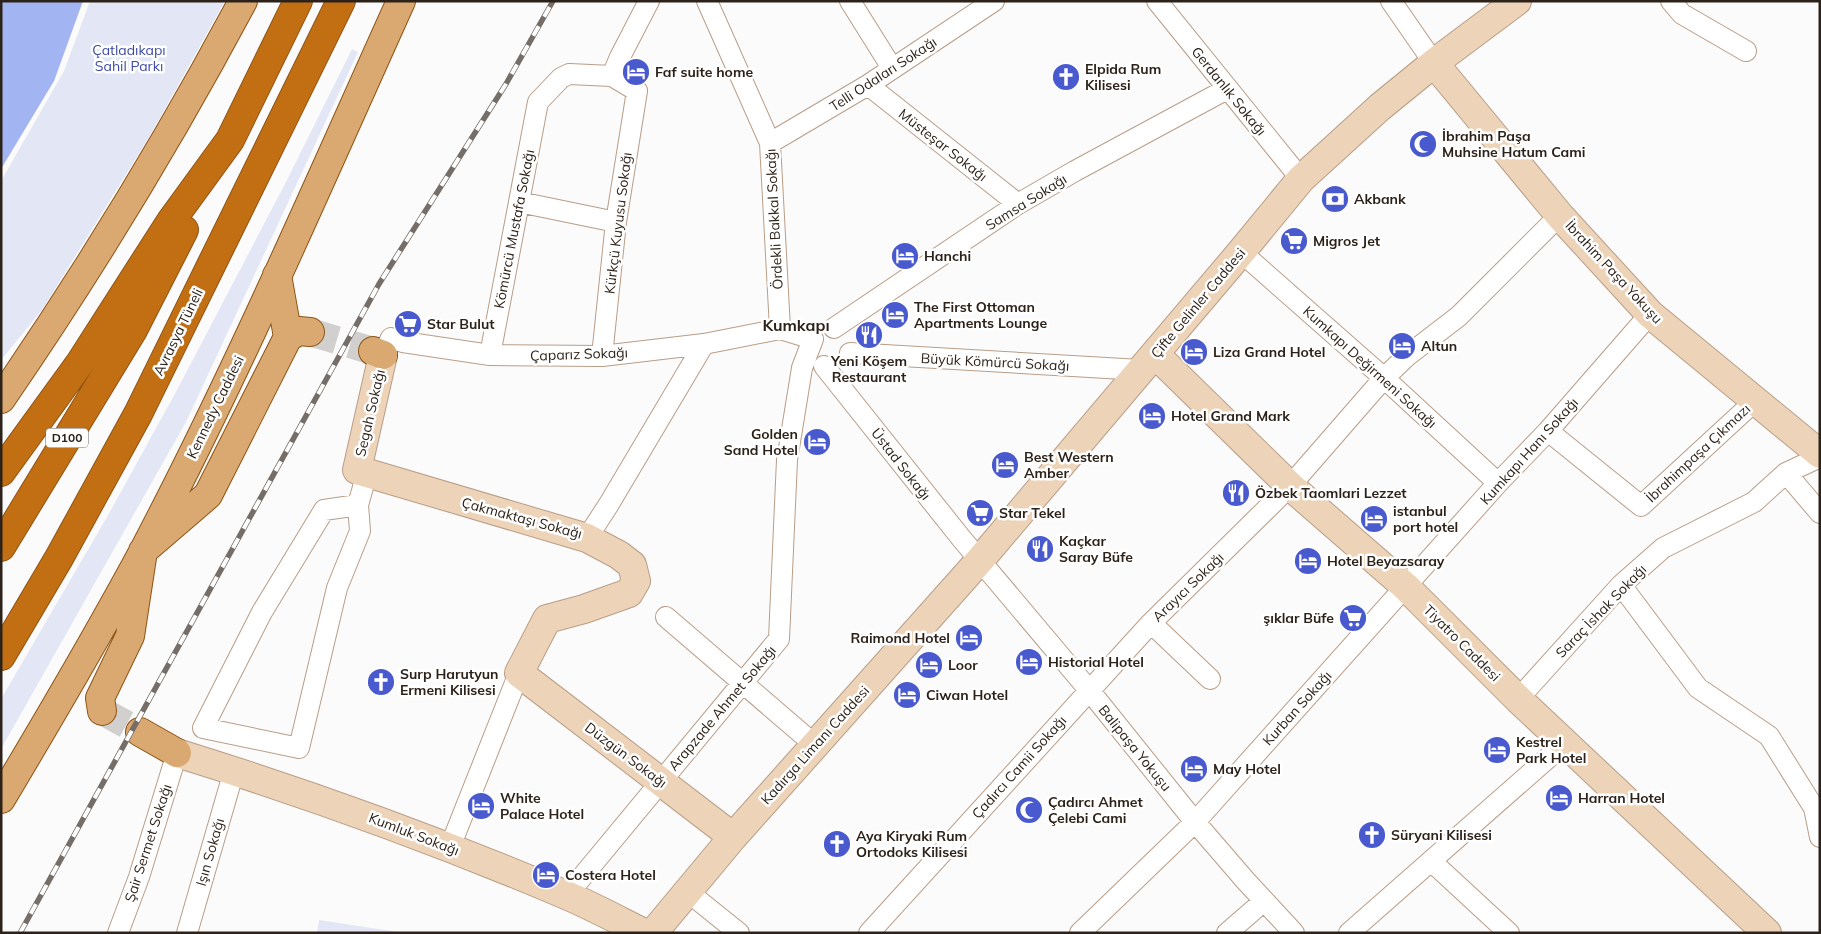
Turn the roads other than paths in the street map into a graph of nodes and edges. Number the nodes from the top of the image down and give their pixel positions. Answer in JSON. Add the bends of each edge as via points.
{"nodes":[{"id":1,"x":243,"y":1,"type":"edge"},
{"id":2,"x":298,"y":1,"type":"edge"},
{"id":3,"x":341,"y":1,"type":"edge"},
{"id":4,"x":401,"y":1,"type":"edge"},
{"id":5,"x":649,"y":1,"type":"edge"},
{"id":6,"x":708,"y":1,"type":"edge"},
{"id":7,"x":850,"y":1,"type":"edge"},
{"id":8,"x":994,"y":1,"type":"edge"},
{"id":9,"x":1158,"y":1,"type":"edge"},
{"id":10,"x":1391,"y":1,"type":"edge"},
{"id":11,"x":1517,"y":1,"type":"edge"},
{"id":12,"x":1671,"y":1,"type":"edge"},
{"id":13,"x":1746,"y":51,"type":"dead end"},
{"id":14,"x":1434,"y":63,"type":"junction"},
{"id":15,"x":892,"y":68,"type":"junction"},
{"id":16,"x":612,"y":76,"type":"junction"},
{"id":17,"x":868,"y":85,"type":"junction"},
{"id":18,"x":1227,"y":89,"type":"junction"},
{"id":19,"x":230,"y":140,"type":"junction"},
{"id":20,"x":770,"y":143,"type":"junction"},
{"id":21,"x":1301,"y":180,"type":"junction"},
{"id":22,"x":519,"y":202,"type":"junction"},
{"id":23,"x":1018,"y":204,"type":"junction"},
{"id":24,"x":1562,"y":217,"type":"junction"},
{"id":25,"x":616,"y":222,"type":"junction"},
{"id":26,"x":1242,"y":252,"type":"junction"},
{"id":27,"x":277,"y":275,"type":"junction"},
{"id":28,"x":1650,"y":314,"type":"junction"},
{"id":29,"x":834,"y":328,"type":"junction"},
{"id":30,"x":780,"y":329,"type":"junction"},
{"id":31,"x":813,"y":339,"type":"junction"},
{"id":32,"x":704,"y":344,"type":"junction"},
{"id":33,"x":378,"y":353,"type":"joint"},
{"id":34,"x":850,"y":353,"type":"junction"},
{"id":35,"x":490,"y":355,"type":"junction"},
{"id":36,"x":602,"y":356,"type":"junction"},
{"id":37,"x":1148,"y":362,"type":"junction"},
{"id":38,"x":824,"y":366,"type":"junction"},
{"id":39,"x":1384,"y":378,"type":"junction"},
{"id":40,"x":1,"y":399,"type":"edge"},
{"id":41,"x":1755,"y":401,"type":"junction"},
{"id":42,"x":1548,"y":431,"type":"junction"},
{"id":43,"x":1820,"y":455,"type":"edge"},
{"id":44,"x":1,"y":472,"type":"edge"},
{"id":45,"x":362,"y":472,"type":"junction"},
{"id":46,"x":1786,"y":473,"type":"junction"},
{"id":47,"x":1498,"y":483,"type":"junction"},
{"id":48,"x":1290,"y":486,"type":"junction"},
{"id":49,"x":358,"y":505,"type":"junction"},
{"id":50,"x":1820,"y":512,"type":"edge"},
{"id":51,"x":586,"y":538,"type":"junction"},
{"id":52,"x":1,"y":546,"type":"edge"},
{"id":53,"x":143,"y":551,"type":"junction"},
{"id":54,"x":980,"y":560,"type":"junction"},
{"id":55,"x":1621,"y":585,"type":"junction"},
{"id":56,"x":1406,"y":587,"type":"junction"},
{"id":57,"x":666,"y":617,"type":"dead end"},
{"id":58,"x":1151,"y":623,"type":"junction"},
{"id":59,"x":1,"y":656,"type":"edge"},
{"id":60,"x":519,"y":673,"type":"junction"},
{"id":61,"x":1210,"y":679,"type":"dead end"},
{"id":62,"x":744,"y":684,"type":"junction"},
{"id":63,"x":1089,"y":690,"type":"junction"},
{"id":64,"x":1518,"y":699,"type":"junction"},
{"id":65,"x":102,"y":711,"type":"dead end"},
{"id":66,"x":140,"y":732,"type":"tunnel mouth"},
{"id":67,"x":1566,"y":743,"type":"junction"},
{"id":68,"x":815,"y":745,"type":"junction"},
{"id":69,"x":177,"y":753,"type":"junction"},
{"id":70,"x":234,"y":770,"type":"junction"},
{"id":71,"x":661,"y":782,"type":"junction"},
{"id":72,"x":1,"y":799,"type":"edge"},
{"id":73,"x":1817,"y":806,"type":"edge"},
{"id":74,"x":1195,"y":822,"type":"junction"},
{"id":75,"x":733,"y":837,"type":"junction"},
{"id":76,"x":1820,"y":837,"type":"edge"},
{"id":77,"x":450,"y":847,"type":"junction"},
{"id":78,"x":1432,"y":861,"type":"junction"},
{"id":79,"x":688,"y":892,"type":"junction"},
{"id":80,"x":567,"y":895,"type":"junction"},
{"id":81,"x":1264,"y":901,"type":"junction"},
{"id":82,"x":118,"y":933,"type":"edge"},
{"id":83,"x":187,"y":933,"type":"edge"},
{"id":84,"x":644,"y":933,"type":"edge"},
{"id":85,"x":653,"y":933,"type":"edge"},
{"id":86,"x":739,"y":933,"type":"edge"},
{"id":87,"x":869,"y":933,"type":"edge"},
{"id":88,"x":1080,"y":933,"type":"edge"},
{"id":89,"x":1227,"y":933,"type":"edge"},
{"id":90,"x":1294,"y":933,"type":"edge"},
{"id":91,"x":1349,"y":933,"type":"edge"},
{"id":92,"x":1510,"y":933,"type":"edge"},
{"id":93,"x":1767,"y":933,"type":"edge"}],
"edges":[{"from":1,"to":40,"type":"main road","via":[[106,239]]},
{"from":2,"to":19,"type":"highway"},
{"from":3,"to":59,"type":"highway","name":"Avrasya Tüneli","via":[[138,414]]},
{"from":4,"to":27,"type":"main road","name":"Kennedy Caddesi"},
{"from":5,"to":16,"type":"street"},
{"from":6,"to":20,"type":"street","name":"Ördekli Bakkal Sokağı"},
{"from":7,"to":15,"type":"street"},
{"from":8,"to":15,"type":"street","name":"Telli Odaları Sokağı"},
{"from":9,"to":18,"type":"street","name":"Gerdanlık Sokağı"},
{"from":10,"to":14,"type":"street"},
{"from":11,"to":14,"type":"street","name":"Çifte Gelinler Caddesi"},
{"from":12,"to":13,"type":"street","via":[[1682,14]]},
{"from":14,"to":21,"type":"street","name":"Çifte Gelinler Caddesi","via":[[1380,107]]},
{"from":14,"to":24,"type":"street","name":"İbrahim Paşa Yokuşu"},
{"from":15,"to":17,"type":"street","name":"Telli Odaları Sokağı"},
{"from":16,"to":22,"type":"street","name":"Kömürcü Mustafa Sokağı","via":[[569,74],[538,102]]},
{"from":16,"to":25,"type":"street","name":"Kürkçü Kuyusu Sokağı","via":[[637,91]]},
{"from":17,"to":20,"type":"street","name":"Telli Odaları Sokağı"},
{"from":17,"to":23,"type":"street","name":"Müsteşar Sokağı"},
{"from":18,"to":21,"type":"street","name":"Gerdanlık Sokağı"},
{"from":18,"to":23,"type":"street","name":"Samsa Sokağı"},
{"from":19,"to":44,"type":"highway","via":[[171,221],[80,363]]},
{"from":19,"to":52,"type":"highway","number":"D100","via":[[133,330]]},
{"from":20,"to":30,"type":"street","name":"Ördekli Bakkal Sokağı"},
{"from":21,"to":26,"type":"street","name":"Çifte Gelinler Caddesi"},
{"from":22,"to":25,"type":"street"},
{"from":22,"to":35,"type":"street","name":"Kömürcü Mustafa Sokağı"},
{"from":23,"to":29,"type":"street","name":"Samsa Sokağı"},
{"from":24,"to":28,"type":"street","name":"İbrahim Paşa Yokuşu"},
{"from":24,"to":39,"type":"street","name":"Arayıcı Sokağı","via":[[1559,216],[1459,316]]},
{"from":25,"to":36,"type":"street","name":"Kürkçü Kuyusu Sokağı"},
{"from":26,"to":37,"type":"street","name":"Çifte Gelinler Caddesi"},
{"from":26,"to":39,"type":"street","name":"Kumkapı Değirmeni Sokağı"},
{"from":27,"to":53,"type":"main road","name":"Kennedy Caddesi","via":[[243,351]]},
{"from":27,"to":53,"type":"main road","via":[[300,334],[208,495]]},
{"from":28,"to":41,"type":"street","name":"İbrahim Paşa Yokuşu"},
{"from":28,"to":42,"type":"street","name":"Kumkapı Hanı Sokağı"},
{"from":29,"to":31,"type":"street","via":[[822,330]]},
{"from":29,"to":34,"type":"street","via":[[846,334]]},
{"from":30,"to":31,"type":"street","name":"Çaparız Sokağı"},
{"from":30,"to":32,"type":"street","name":"Çaparız Sokağı"},
{"from":31,"to":38,"type":"street","via":[[814,358]]},
{"from":31,"to":62,"type":"street","name":"Arapzade Ahmet Sokağı","via":[[802,368],[787,460],[779,639]]},
{"from":32,"to":36,"type":"street","name":"Çaparız Sokağı"},
{"from":32,"to":51,"type":"street","name":"Çakmaktaşı Sokağı"},
{"from":33,"to":35,"type":"street","name":"Çaparız Sokağı","via":[[391,338]]},
{"from":33,"to":45,"type":"street","name":"Segah Sokağı"},
{"from":34,"to":37,"type":"street","name":"Büyük Kömürcü Sokağı"},
{"from":34,"to":38,"type":"street","via":[[837,366]]},
{"from":35,"to":36,"type":"street","name":"Çaparız Sokağı"},
{"from":37,"to":48,"type":"street","name":"Tiyatro Caddesi"},
{"from":37,"to":54,"type":"street","name":"Çifte Gelinler Caddesi"},
{"from":38,"to":54,"type":"street","name":"Üstad Sokağı"},
{"from":39,"to":47,"type":"street","name":"Kumkapı Değirmeni Sokağı"},
{"from":39,"to":48,"type":"street","name":"Arayıcı Sokağı"},
{"from":41,"to":42,"type":"street","name":"İbrahimpaşa Çıkmazı","via":[[1641,506]]},
{"from":41,"to":43,"type":"street","name":"İbrahim Paşa Yokuşu"},
{"from":42,"to":47,"type":"street","name":"Kumkapı Hanı Sokağı"},
{"from":43,"to":46,"type":"street","name":"Saraç İshak Sokağı"},
{"from":45,"to":49,"type":"street"},
{"from":45,"to":51,"type":"street","name":"Çakmaktaşı Sokağı"},
{"from":46,"to":50,"type":"street"},
{"from":46,"to":55,"type":"street","name":"Saraç İshak Sokağı","via":[[1754,502],[1663,548]]},
{"from":47,"to":56,"type":"street","name":"Kumkapı Hanı Sokağı"},
{"from":48,"to":56,"type":"street","name":"Tiyatro Caddesi"},
{"from":48,"to":58,"type":"street","name":"Arayıcı Sokağı"},
{"from":49,"to":49,"type":"street","via":[[324,510],[262,612],[204,728],[299,748],[337,588],[360,531]]},
{"from":51,"to":60,"type":"street","via":[[632,564],[636,581],[629,593],[547,619]]},
{"from":53,"to":65,"type":"main road","via":[[130,636],[100,698]]},
{"from":53,"to":72,"type":"main road","name":"Kennedy Caddesi"},
{"from":54,"to":63,"type":"street","name":"Balipaşa Yokuşu"},
{"from":54,"to":68,"type":"street","name":"Kadırga Limanı Caddesi"},
{"from":55,"to":64,"type":"street","name":"Saraç İshak Sokağı"},
{"from":55,"to":73,"type":"street","via":[[1698,688],[1769,736]]},
{"from":56,"to":64,"type":"street","name":"Tiyatro Caddesi"},
{"from":56,"to":74,"type":"street","name":"Kurban Sokağı"},
{"from":57,"to":62,"type":"street"},
{"from":58,"to":61,"type":"street"},
{"from":58,"to":63,"type":"street","name":"Arayıcı Sokağı"},
{"from":60,"to":71,"type":"street","name":"Düzgün Sokağı"},
{"from":60,"to":77,"type":"street"},
{"from":62,"to":68,"type":"street"},
{"from":62,"to":71,"type":"street","name":"Arapzade Ahmet Sokağı"},
{"from":63,"to":74,"type":"street","name":"Balipaşa Yokuşu"},
{"from":63,"to":87,"type":"street","name":"Çadırcı Camii Sokağı"},
{"from":64,"to":67,"type":"street","name":"Tiyatro Caddesi"},
{"from":66,"to":69,"type":"main road"},
{"from":67,"to":78,"type":"street"},
{"from":67,"to":93,"type":"street","name":"Tiyatro Caddesi"},
{"from":68,"to":75,"type":"street","name":"Kadırga Limanı Caddesi"},
{"from":69,"to":70,"type":"street","name":"Kumluk Sokağı"},
{"from":69,"to":82,"type":"street","name":"Şair Sermet Sokağı","via":[[139,877]]},
{"from":70,"to":77,"type":"street","name":"Kumluk Sokağı"},
{"from":70,"to":83,"type":"street","name":"Işın Sokağı"},
{"from":71,"to":75,"type":"street","name":"Düzgün Sokağı"},
{"from":71,"to":80,"type":"street","name":"Arapzade Ahmet Sokağı"},
{"from":73,"to":76,"type":"street"},
{"from":74,"to":81,"type":"street","name":"Balipaşa Yokuşu"},
{"from":74,"to":88,"type":"street","name":"Kurban Sokağı"},
{"from":75,"to":79,"type":"street","name":"Kadırga Limanı Caddesi"},
{"from":77,"to":80,"type":"street","name":"Kumluk Sokağı"},
{"from":78,"to":91,"type":"street"},
{"from":78,"to":92,"type":"street"},
{"from":79,"to":85,"type":"street","name":"Kadırga Limanı Caddesi"},
{"from":79,"to":86,"type":"street"},
{"from":80,"to":84,"type":"street","name":"Kumluk Sokağı"},
{"from":81,"to":89,"type":"street"},
{"from":81,"to":90,"type":"street","name":"Balipaşa Yokuşu"}]}
